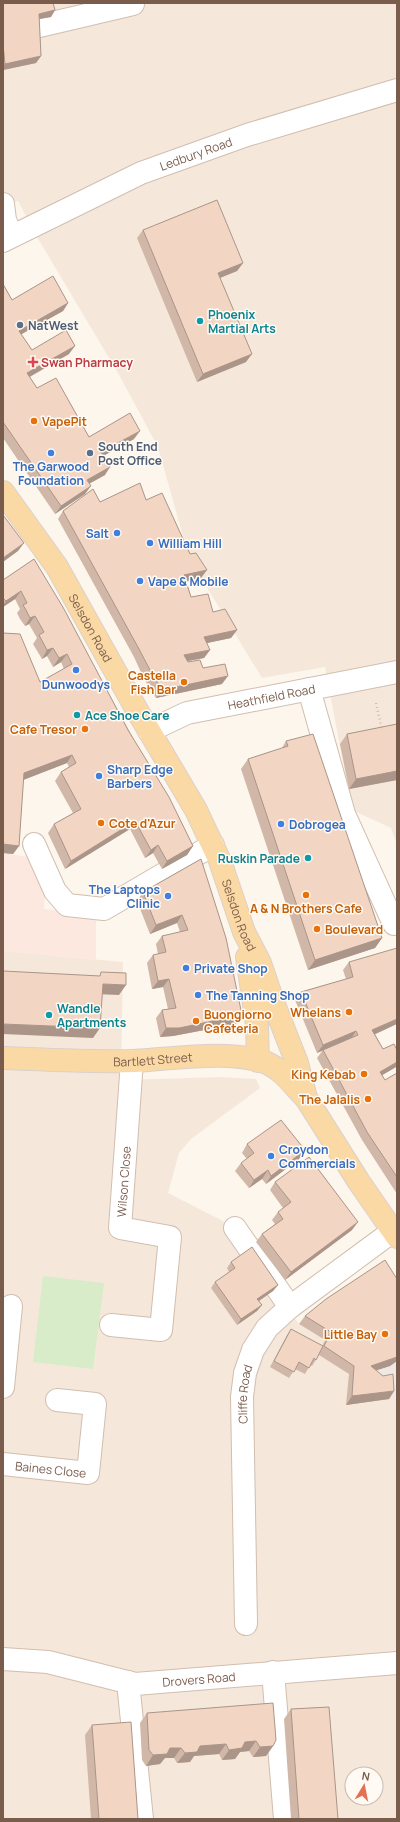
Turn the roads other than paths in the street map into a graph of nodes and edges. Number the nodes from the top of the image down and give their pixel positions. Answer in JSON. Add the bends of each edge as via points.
{"nodes":[{"id":1,"x":133,"y":4,"type":"edge"},
{"id":2,"x":35,"y":27,"type":"edge"},
{"id":3,"x":397,"y":90,"type":"edge"},
{"id":4,"x":3,"y":204,"type":"edge"},
{"id":5,"x":8,"y":238,"type":"edge"},
{"id":6,"x":3,"y":492,"type":"edge"},
{"id":7,"x":397,"y":672,"type":"edge"},
{"id":8,"x":309,"y":689,"type":"junction"},
{"id":9,"x":149,"y":731,"type":"junction"},
{"id":10,"x":34,"y":844,"type":"dead end"},
{"id":11,"x":213,"y":845,"type":"junction"},
{"id":12,"x":394,"y":924,"type":"dead end"},
{"id":13,"x":244,"y":932,"type":"junction"},
{"id":14,"x":3,"y":1058,"type":"edge"},
{"id":15,"x":48,"y":1060,"type":"junction"},
{"id":16,"x":132,"y":1061,"type":"junction"},
{"id":17,"x":258,"y":1061,"type":"junction"},
{"id":18,"x":3,"y":1069,"type":"edge"},
{"id":19,"x":306,"y":1098,"type":"junction"},
{"id":20,"x":235,"y":1228,"type":"dead end"},
{"id":21,"x":395,"y":1234,"type":"edge"},
{"id":22,"x":11,"y":1306,"type":"dead end"},
{"id":23,"x":290,"y":1307,"type":"junction"},
{"id":24,"x":111,"y":1325,"type":"dead end"},
{"id":25,"x":3,"y":1387,"type":"edge"},
{"id":26,"x":57,"y":1400,"type":"dead end"},
{"id":27,"x":3,"y":1464,"type":"edge"},
{"id":28,"x":246,"y":1624,"type":"dead end"},
{"id":29,"x":3,"y":1659,"type":"edge"},
{"id":30,"x":397,"y":1663,"type":"edge"},
{"id":31,"x":273,"y":1672,"type":"junction"},
{"id":32,"x":128,"y":1682,"type":"junction"},
{"id":33,"x":142,"y":1819,"type":"edge"},
{"id":34,"x":285,"y":1819,"type":"edge"}],
"edges":[{"from":1,"to":2,"type":"street"},
{"from":3,"to":5,"type":"street","name":"Ledbury Road","via":[[247,135],[141,173]]},
{"from":4,"to":5,"type":"street"},
{"from":6,"to":9,"type":"main road","name":"Selsdon Road","via":[[57,567]]},
{"from":7,"to":8,"type":"street","name":"Heathfield Road"},
{"from":8,"to":9,"type":"street","name":"Heathfield Road","via":[[187,714]]},
{"from":8,"to":12,"type":"street","via":[[344,814]]},
{"from":9,"to":11,"type":"main road","name":"Selsdon Road","via":[[183,786]]},
{"from":10,"to":11,"type":"street","via":[[56,891],[67,905],[104,909]]},
{"from":11,"to":13,"type":"main road","name":"Selsdon Road"},
{"from":13,"to":17,"type":"main road","via":[[257,1025]]},
{"from":13,"to":19,"type":"main road","name":"Selsdon Road","via":[[260,963],[297,1063]]},
{"from":14,"to":15,"type":"main road","name":"Bartlett Street"},
{"from":15,"to":16,"type":"main road","name":"Bartlett Street"},
{"from":15,"to":18,"type":"main road","name":"Bartlett Street"},
{"from":16,"to":17,"type":"main road","name":"Bartlett Street","via":[[233,1057]]},
{"from":16,"to":24,"type":"street","name":"Wilson Close","via":[[120,1228],[170,1237],[161,1330]]},
{"from":17,"to":19,"type":"main road","name":"Bartlett Street","via":[[279,1070]]},
{"from":19,"to":21,"type":"main road","name":"Selsdon Road"},
{"from":20,"to":23,"type":"street"},
{"from":21,"to":23,"type":"street","name":"Cliffe Road"},
{"from":22,"to":25,"type":"street"},
{"from":23,"to":28,"type":"street","name":"Cliffe Road","via":[[267,1328],[253,1350],[245,1373],[242,1397]]},
{"from":26,"to":27,"type":"street","name":"Baines Close","via":[[95,1404],[88,1473]]},
{"from":29,"to":32,"type":"street","name":"Drovers Road","via":[[48,1662]]},
{"from":30,"to":31,"type":"street","name":"Drovers Road"},
{"from":31,"to":32,"type":"street","name":"Drovers Road","via":[[135,1684]]},
{"from":31,"to":34,"type":"street"},
{"from":32,"to":33,"type":"street"}]}
